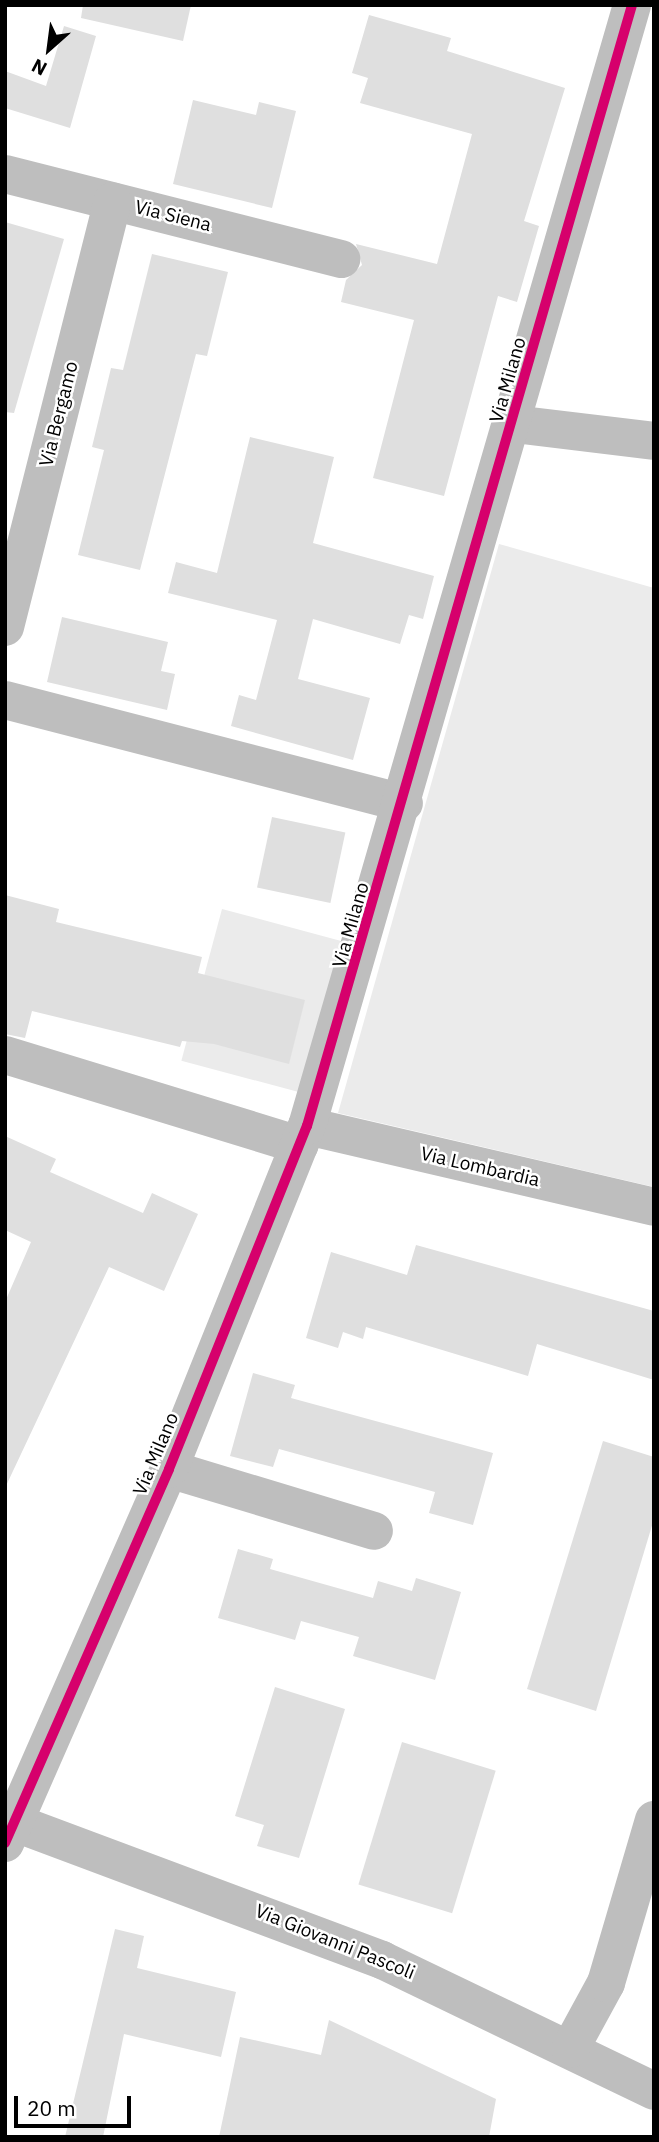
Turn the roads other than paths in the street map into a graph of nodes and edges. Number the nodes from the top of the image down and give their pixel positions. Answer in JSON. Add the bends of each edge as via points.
{"nodes":[{"id":1,"x":632,"y":5,"type":"edge"},
{"id":2,"x":5,"y":174,"type":"edge"},
{"id":3,"x":113,"y":201,"type":"junction"},
{"id":4,"x":341,"y":259,"type":"dead end"},
{"id":5,"x":514,"y":424,"type":"junction"},
{"id":6,"x":654,"y":441,"type":"edge"},
{"id":7,"x":5,"y":628,"type":"edge"},
{"id":8,"x":5,"y":700,"type":"edge"},
{"id":9,"x":404,"y":803,"type":"junction"},
{"id":10,"x":5,"y":1055,"type":"edge"},
{"id":11,"x":303,"y":1136,"type":"junction"},
{"id":12,"x":654,"y":1207,"type":"edge"},
{"id":13,"x":169,"y":1469,"type":"junction"},
{"id":14,"x":374,"y":1531,"type":"dead end"},
{"id":15,"x":654,"y":1820,"type":"edge"},
{"id":16,"x":8,"y":1828,"type":"edge"},
{"id":17,"x":644,"y":1876,"type":"edge"},
{"id":18,"x":570,"y":2049,"type":"junction"},
{"id":19,"x":654,"y":2091,"type":"edge"}],
"edges":[{"from":1,"to":5,"type":"street","name":"Via Milano"},
{"from":2,"to":3,"type":"street","name":"Via Siena"},
{"from":3,"to":4,"type":"street","name":"Via Siena"},
{"from":3,"to":7,"type":"street","name":"Via Bergamo"},
{"from":5,"to":6,"type":"street"},
{"from":5,"to":9,"type":"street","name":"Via Milano"},
{"from":8,"to":9,"type":"street"},
{"from":9,"to":11,"type":"street","name":"Via Milano"},
{"from":10,"to":11,"type":"street","name":"Via Lombardia"},
{"from":11,"to":12,"type":"street","name":"Via Lombardia"},
{"from":11,"to":13,"type":"street","name":"Via Milano"},
{"from":13,"to":14,"type":"street"},
{"from":13,"to":16,"type":"street","name":"Via Milano"},
{"from":15,"to":17,"type":"street"},
{"from":16,"to":18,"type":"street","name":"Via Giovanni Pascoli","via":[[270,1914],[453,1992]]},
{"from":17,"to":18,"type":"street","via":[[604,1990]]},
{"from":18,"to":19,"type":"street","name":"Via Giovanni Pascoli"}]}
